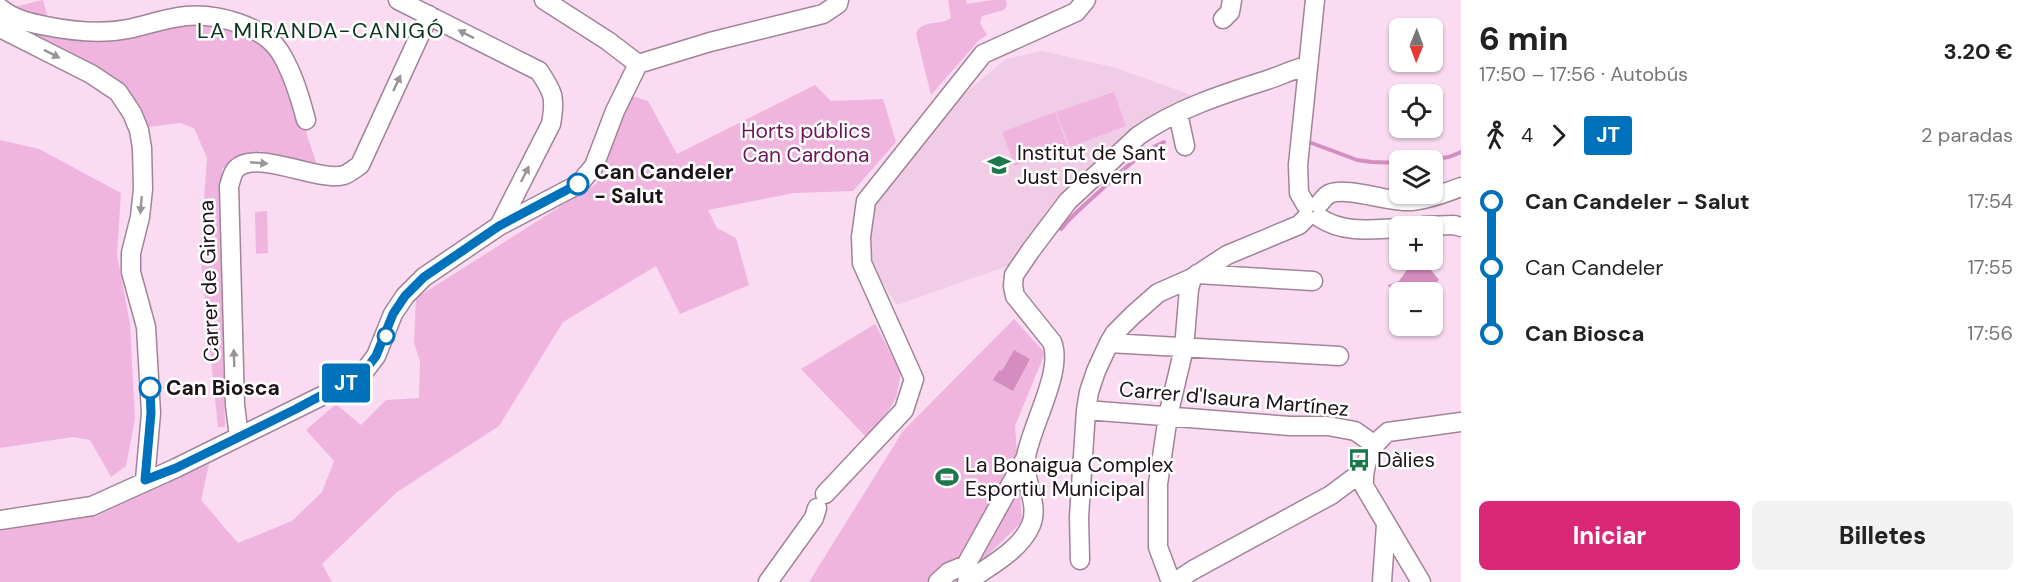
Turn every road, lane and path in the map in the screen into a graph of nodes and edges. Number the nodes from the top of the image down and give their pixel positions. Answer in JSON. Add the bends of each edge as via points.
{"nodes":[{"id":1,"x":11,"y":0,"type":"edge"},
{"id":2,"x":398,"y":0,"type":"edge"},
{"id":3,"x":544,"y":0,"type":"edge"},
{"id":4,"x":839,"y":0,"type":"edge"},
{"id":5,"x":1086,"y":0,"type":"edge"},
{"id":6,"x":1232,"y":0,"type":"edge"},
{"id":7,"x":1315,"y":0,"type":"edge"},
{"id":8,"x":0,"y":3,"type":"edge"},
{"id":9,"x":0,"y":8,"type":"edge"},
{"id":10,"x":429,"y":15,"type":"junction"},
{"id":11,"x":1223,"y":19,"type":"dead end"},
{"id":12,"x":0,"y":28,"type":"edge"},
{"id":13,"x":638,"y":64,"type":"junction"},
{"id":14,"x":1307,"y":66,"type":"junction"},
{"id":15,"x":1178,"y":113,"type":"junction"},
{"id":16,"x":306,"y":120,"type":"dead end"},
{"id":17,"x":1185,"y":146,"type":"dead end"},
{"id":18,"x":1461,"y":187,"type":"edge"},
{"id":19,"x":1313,"y":211,"type":"junction"},
{"id":20,"x":1443,"y":225,"type":"edge"},
{"id":21,"x":499,"y":226,"type":"junction"},
{"id":22,"x":1461,"y":227,"type":"edge"},
{"id":23,"x":1389,"y":229,"type":"edge"},
{"id":24,"x":1195,"y":276,"type":"junction"},
{"id":25,"x":1313,"y":281,"type":"dead end"},
{"id":26,"x":1109,"y":343,"type":"junction"},
{"id":27,"x":1184,"y":348,"type":"junction"},
{"id":28,"x":1339,"y":356,"type":"dead end"},
{"id":29,"x":1086,"y":410,"type":"junction"},
{"id":30,"x":1168,"y":416,"type":"junction"},
{"id":31,"x":1461,"y":422,"type":"edge"},
{"id":32,"x":239,"y":437,"type":"junction"},
{"id":33,"x":1375,"y":445,"type":"junction"},
{"id":34,"x":1025,"y":459,"type":"junction"},
{"id":35,"x":1363,"y":471,"type":"junction"},
{"id":36,"x":145,"y":480,"type":"junction"},
{"id":37,"x":0,"y":520,"type":"edge"},
{"id":38,"x":1386,"y":525,"type":"junction"},
{"id":39,"x":1080,"y":560,"type":"dead end"},
{"id":40,"x":768,"y":582,"type":"edge"},
{"id":41,"x":938,"y":582,"type":"edge"},
{"id":42,"x":967,"y":582,"type":"edge"},
{"id":43,"x":1173,"y":582,"type":"edge"},
{"id":44,"x":1382,"y":582,"type":"edge"},
{"id":45,"x":1421,"y":582,"type":"edge"}],
"edges":[{"from":1,"to":8,"type":"street"},
{"from":2,"to":10,"type":"street"},
{"from":3,"to":13,"type":"street"},
{"from":4,"to":13,"type":"street","via":[[823,14]]},
{"from":5,"to":40,"type":"street","via":[[1076,12],[983,54],[866,201],[861,263],[914,379],[904,410],[821,501],[814,518]]},
{"from":6,"to":11,"type":"street","via":[[1230,12]]},
{"from":7,"to":14,"type":"street"},
{"from":9,"to":16,"type":"street","via":[[29,22],[92,31],[125,30],[184,16],[210,15],[234,21],[279,50],[294,80]]},
{"from":21,"to":10,"type":"street","one_way":true,"via":[[551,124],[552,91],[539,71]]},
{"from":32,"to":10,"type":"street","name":"Carrer de Girona","one_way":true,"via":[[229,186],[235,170],[247,162],[343,175],[360,165]]},
{"from":12,"to":36,"type":"street","one_way":true,"via":[[118,92],[139,130],[143,189],[131,272],[146,327],[151,413]]},
{"from":13,"to":21,"type":"street","via":[[594,166],[579,184]]},
{"from":14,"to":15,"type":"street","via":[[1224,93]]},
{"from":14,"to":19,"type":"street","via":[[1299,193]]},
{"from":15,"to":17,"type":"street"},
{"from":15,"to":34,"type":"street","via":[[1151,126],[1086,183],[1068,201],[1037,254],[1014,274],[1013,290],[1052,342],[1055,356]]},
{"from":18,"to":19,"type":"street","via":[[1410,201],[1343,192],[1328,194]]},
{"from":19,"to":23,"type":"street","via":[[1330,224],[1358,231]]},
{"from":19,"to":24,"type":"street","via":[[1299,225],[1227,255]]},
{"from":20,"to":22,"type":"street"},
{"from":21,"to":32,"type":"street","via":[[424,277],[405,296],[376,356],[363,373]]},
{"from":24,"to":25,"type":"street"},
{"from":24,"to":26,"type":"street","via":[[1158,293]]},
{"from":24,"to":27,"type":"street","via":[[1189,289]]},
{"from":26,"to":27,"type":"street"},
{"from":26,"to":29,"type":"street"},
{"from":27,"to":28,"type":"street"},
{"from":27,"to":30,"type":"street"},
{"from":29,"to":30,"type":"street","name":"Carrer d'Isaura Martínez"},
{"from":29,"to":39,"type":"street"},
{"from":30,"to":33,"type":"street","name":"Carrer d'Isaura Martínez","via":[[1344,428]]},
{"from":30,"to":43,"type":"street","via":[[1158,484],[1158,547]]},
{"from":31,"to":33,"type":"street","via":[[1389,432]]},
{"from":32,"to":36,"type":"street"},
{"from":33,"to":35,"type":"street"},
{"from":34,"to":41,"type":"street","via":[[966,566],[949,572]]},
{"from":34,"to":42,"type":"street","via":[[1034,505],[1032,524],[1011,551]]},
{"from":35,"to":38,"type":"street","via":[[1364,486]]},
{"from":35,"to":43,"type":"street","via":[[1331,495]]},
{"from":36,"to":37,"type":"street","via":[[92,506]]},
{"from":38,"to":44,"type":"street"},
{"from":38,"to":45,"type":"street"}]}
